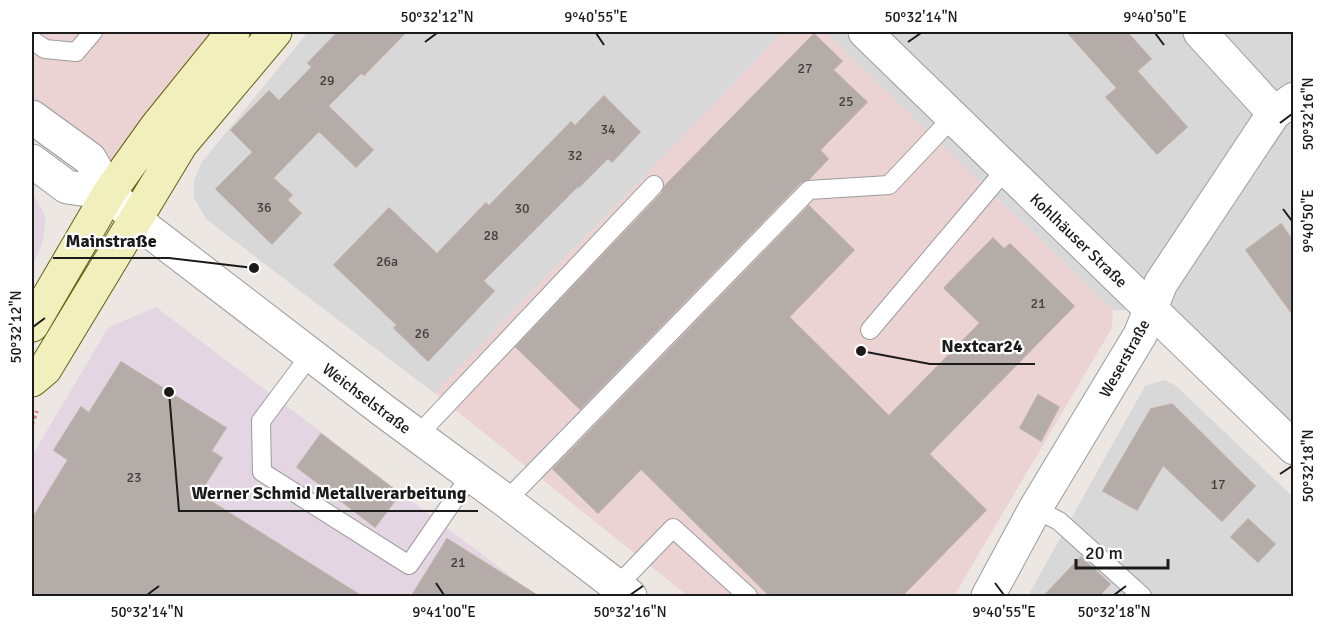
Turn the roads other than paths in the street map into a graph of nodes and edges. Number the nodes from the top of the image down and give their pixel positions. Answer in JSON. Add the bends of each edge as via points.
{"nodes":[{"id":1,"x":93,"y":32,"type":"edge"},
{"id":2,"x":233,"y":32,"type":"edge"},
{"id":3,"x":274,"y":32,"type":"edge"},
{"id":4,"x":865,"y":32,"type":"edge"},
{"id":5,"x":1200,"y":32,"type":"edge"},
{"id":6,"x":32,"y":40,"type":"edge"},
{"id":7,"x":1284,"y":106,"type":"edge"},
{"id":8,"x":32,"y":117,"type":"edge"},
{"id":9,"x":953,"y":117,"type":"junction"},
{"id":10,"x":32,"y":161,"type":"edge"},
{"id":11,"x":1006,"y":169,"type":"junction"},
{"id":12,"x":654,"y":185,"type":"dead end"},
{"id":13,"x":109,"y":193,"type":"junction"},
{"id":14,"x":136,"y":218,"type":"junction"},
{"id":15,"x":1150,"y":310,"type":"junction"},
{"id":16,"x":32,"y":325,"type":"edge"},
{"id":17,"x":870,"y":330,"type":"dead end"},
{"id":18,"x":311,"y":354,"type":"junction"},
{"id":19,"x":32,"y":380,"type":"edge"},
{"id":20,"x":417,"y":436,"type":"junction"},
{"id":21,"x":1293,"y":448,"type":"edge"},
{"id":22,"x":471,"y":475,"type":"junction"},
{"id":23,"x":506,"y":501,"type":"junction"},
{"id":24,"x":1035,"y":509,"type":"junction"},
{"id":25,"x":624,"y":591,"type":"edge"},
{"id":26,"x":988,"y":596,"type":"edge"},
{"id":27,"x":748,"y":597,"type":"edge"},
{"id":28,"x":1142,"y":597,"type":"edge"}],
"edges":[{"from":1,"to":6,"type":"lane","via":[[76,52],[45,49]]},
{"from":2,"to":13,"type":"main road"},
{"from":3,"to":14,"type":"main road","via":[[181,144]]},
{"from":4,"to":9,"type":"street","name":"Kohlhäuser Straße"},
{"from":5,"to":7,"type":"street"},
{"from":7,"to":15,"type":"street","name":"Weserstraße","via":[[1161,283]]},
{"from":8,"to":13,"type":"street","name":"Weichselstraße","via":[[90,159]]},
{"from":9,"to":11,"type":"street","name":"Kohlhäuser Straße"},
{"from":9,"to":23,"type":"lane","via":[[889,185],[809,190]]},
{"from":10,"to":13,"type":"street","via":[[68,187]]},
{"from":11,"to":15,"type":"street","name":"Kohlhäuser Straße"},
{"from":11,"to":17,"type":"lane"},
{"from":12,"to":20,"type":"lane"},
{"from":13,"to":14,"type":"street","name":"Weichselstraße"},
{"from":13,"to":16,"type":"main road"},
{"from":14,"to":18,"type":"street","name":"Weichselstraße"},
{"from":14,"to":19,"type":"main road","via":[[45,369]]},
{"from":15,"to":21,"type":"street","name":"Kohlhäuser Straße"},
{"from":15,"to":24,"type":"street","name":"Weserstraße","via":[[1140,335]]},
{"from":18,"to":20,"type":"street","name":"Weichselstraße"},
{"from":18,"to":22,"type":"lane","via":[[261,421],[262,472],[409,565]]},
{"from":20,"to":22,"type":"street","name":"Weichselstraße"},
{"from":22,"to":23,"type":"street","name":"Weichselstraße"},
{"from":23,"to":25,"type":"street","name":"Weichselstraße"},
{"from":24,"to":26,"type":"street","name":"Weserstraße"},
{"from":24,"to":28,"type":"lane","via":[[1059,521]]},
{"from":25,"to":27,"type":"lane","via":[[673,528]]}]}
